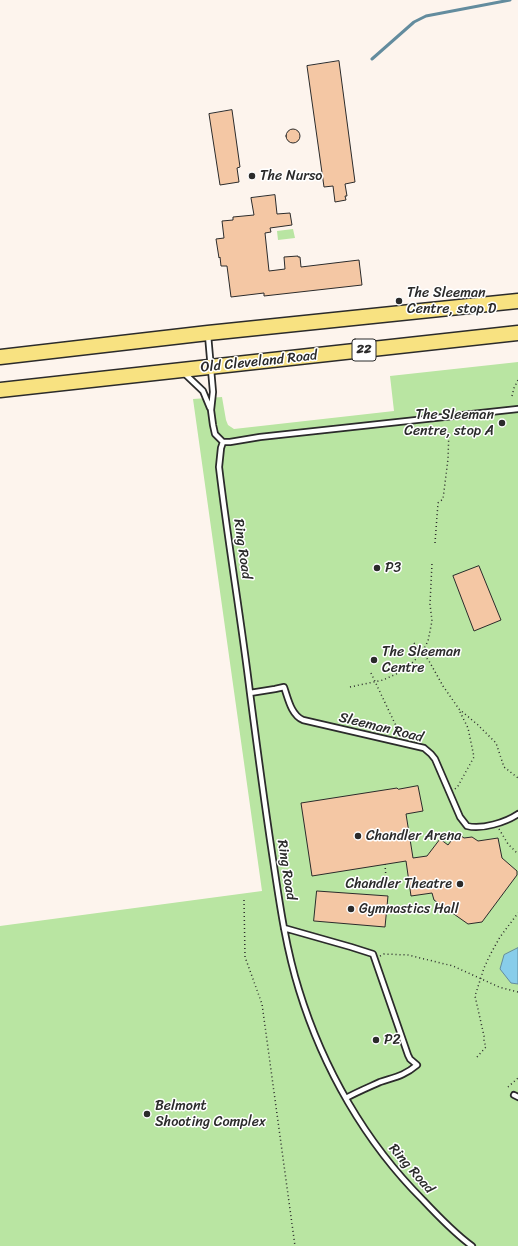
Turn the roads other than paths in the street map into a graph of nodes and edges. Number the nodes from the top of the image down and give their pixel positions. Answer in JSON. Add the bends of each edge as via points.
{"nodes":[{"id":1,"x":518,"y":302,"type":"edge"},
{"id":2,"x":208,"y":333,"type":"junction"},
{"id":3,"x":518,"y":333,"type":"edge"},
{"id":4,"x":0,"y":357,"type":"edge"},
{"id":5,"x":211,"y":367,"type":"junction"},
{"id":6,"x":181,"y":370,"type":"junction"},
{"id":7,"x":0,"y":390,"type":"edge"},
{"id":8,"x":518,"y":409,"type":"edge"},
{"id":9,"x":211,"y":410,"type":"junction"},
{"id":10,"x":223,"y":442,"type":"junction"},
{"id":11,"x":250,"y":693,"type":"junction"},
{"id":12,"x":518,"y":814,"type":"edge"},
{"id":13,"x":284,"y":928,"type":"junction"},
{"id":14,"x":346,"y":1098,"type":"junction"},
{"id":15,"x":472,"y":1246,"type":"edge"}],
"edges":[{"from":1,"to":2,"type":"highway"},
{"from":2,"to":4,"type":"highway"},
{"from":2,"to":5,"type":"lane"},
{"from":3,"to":5,"type":"highway","name":"Old Cleveland Road","number":"22"},
{"from":5,"to":6,"type":"highway","name":"Old Cleveland Road","number":"22"},
{"from":5,"to":9,"type":"lane"},
{"from":6,"to":7,"type":"highway","name":"Old Cleveland Road","number":"22"},
{"from":6,"to":9,"type":"lane","via":[[203,391]]},
{"from":8,"to":10,"type":"lane"},
{"from":9,"to":10,"type":"lane","via":[[215,434]]},
{"from":10,"to":11,"type":"lane","name":"Ring Road","via":[[219,467]]},
{"from":11,"to":12,"type":"lane","name":"Sleeman Road","via":[[284,687],[293,711],[299,719],[424,748],[431,754],[460,817],[467,826],[497,823]]},
{"from":11,"to":13,"type":"lane","name":"Ring Road"},
{"from":13,"to":14,"type":"lane","name":"Ring Road","via":[[293,970],[308,1016]]},
{"from":13,"to":14,"type":"lane","via":[[372,954],[408,1056],[417,1065],[399,1077]]},
{"from":14,"to":15,"type":"lane","name":"Ring Road","via":[[384,1157],[447,1224]]}]}
